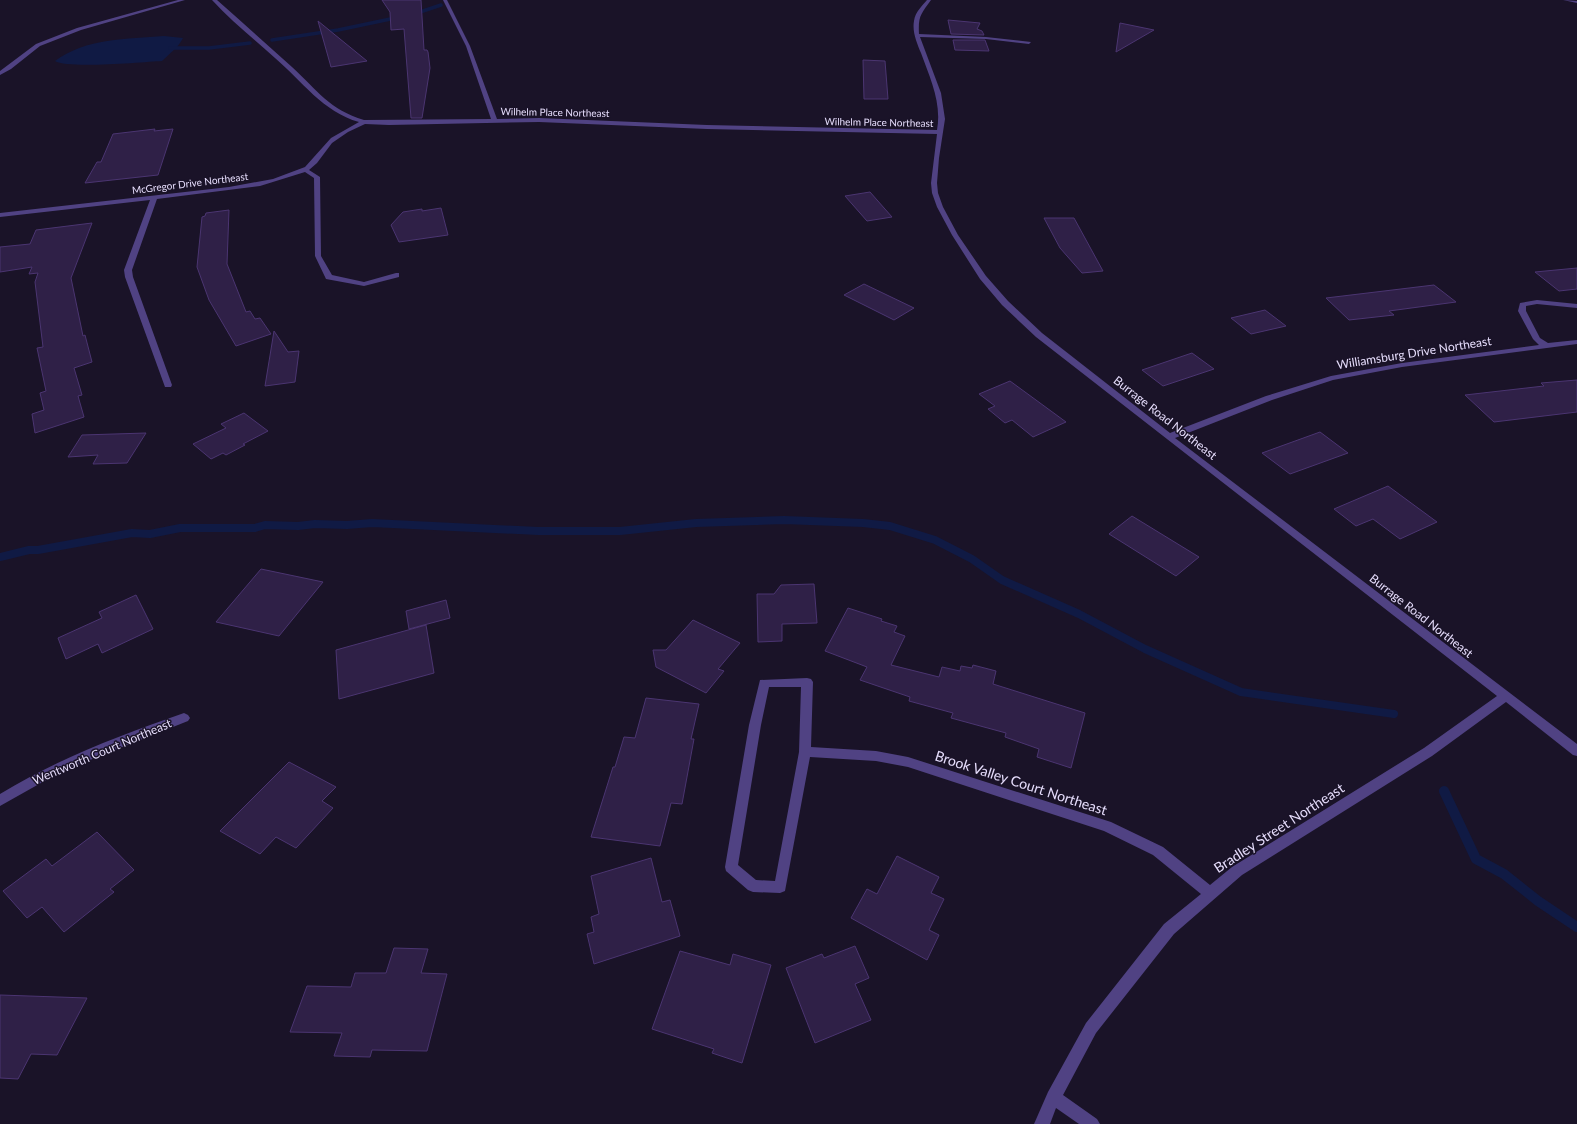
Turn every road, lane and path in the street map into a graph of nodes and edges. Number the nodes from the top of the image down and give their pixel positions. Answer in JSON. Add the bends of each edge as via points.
{"nodes":[{"id":1,"x":183,"y":0,"type":"edge"},
{"id":2,"x":214,"y":0,"type":"edge"},
{"id":3,"x":445,"y":0,"type":"edge"},
{"id":4,"x":929,"y":0,"type":"edge"},
{"id":5,"x":1564,"y":0,"type":"edge"},
{"id":6,"x":1577,"y":2,"type":"edge"},
{"id":7,"x":917,"y":35,"type":"junction"},
{"id":8,"x":1029,"y":43,"type":"dead end"},
{"id":9,"x":0,"y":73,"type":"edge"},
{"id":10,"x":494,"y":120,"type":"junction"},
{"id":11,"x":364,"y":122,"type":"junction"},
{"id":12,"x":941,"y":132,"type":"junction"},
{"id":13,"x":305,"y":170,"type":"junction"},
{"id":14,"x":154,"y":198,"type":"junction"},
{"id":15,"x":0,"y":216,"type":"edge"},
{"id":16,"x":396,"y":276,"type":"dead end"},
{"id":17,"x":1577,"y":306,"type":"edge"},
{"id":18,"x":1577,"y":342,"type":"edge"},
{"id":19,"x":1546,"y":346,"type":"junction"},
{"id":20,"x":168,"y":385,"type":"dead end"},
{"id":21,"x":1169,"y":437,"type":"junction"},
{"id":22,"x":1506,"y":696,"type":"junction"},
{"id":23,"x":184,"y":718,"type":"dead end"},
{"id":24,"x":1577,"y":751,"type":"edge"},
{"id":25,"x":805,"y":752,"type":"junction"},
{"id":26,"x":0,"y":801,"type":"edge"},
{"id":27,"x":1210,"y":893,"type":"junction"},
{"id":28,"x":1053,"y":1097,"type":"junction"},
{"id":29,"x":1042,"y":1124,"type":"edge"},
{"id":30,"x":1092,"y":1124,"type":"edge"}],
"edges":[{"from":1,"to":9,"type":"street","via":[[79,28],[38,45]]},
{"from":2,"to":11,"type":"street","name":"Wilhelm Place Northeast","via":[[326,104],[347,117]]},
{"from":3,"to":10,"type":"street","via":[[468,46]]},
{"from":4,"to":7,"type":"street","name":"Burrage Road Northeast","via":[[918,14]]},
{"from":5,"to":6,"type":"street"},
{"from":7,"to":8,"type":"street"},
{"from":7,"to":12,"type":"street","name":"Burrage Road Northeast","via":[[938,94],[942,119]]},
{"from":10,"to":11,"type":"street","name":"Wilhelm Place Northeast"},
{"from":10,"to":12,"type":"street","name":"Wilhelm Place Northeast"},
{"from":11,"to":13,"type":"street","name":"McGregor Drive Northeast","via":[[330,142],[319,158]]},
{"from":12,"to":21,"type":"street","name":"Burrage Road Northeast","via":[[936,158],[935,193],[955,236],[983,277],[1005,303],[1039,335]]},
{"from":13,"to":14,"type":"street","name":"McGregor Drive Northeast","via":[[249,186]]},
{"from":13,"to":16,"type":"street","via":[[317,177],[318,256],[330,277],[364,284]]},
{"from":14,"to":15,"type":"street","name":"McGregor Drive Northeast"},
{"from":14,"to":20,"type":"street","via":[[128,270],[128,277]]},
{"from":17,"to":19,"type":"street","via":[[1537,302],[1523,305],[1522,311],[1537,339]]},
{"from":18,"to":19,"type":"street","name":"Williamsburg Drive Northeast"},
{"from":19,"to":21,"type":"street","name":"Williamsburg Drive Northeast","via":[[1402,365],[1331,378],[1269,398]]},
{"from":21,"to":22,"type":"street","name":"Burrage Road Northeast"},
{"from":22,"to":24,"type":"street","name":"Burrage Road Northeast"},
{"from":22,"to":27,"type":"street","name":"Bradley Street Northeast","via":[[1428,752],[1237,871]]},
{"from":23,"to":26,"type":"street","name":"Wentworth Court Northeast","via":[[67,764],[21,787]]},
{"from":25,"to":25,"type":"street","via":[[807,682],[764,683],[731,866],[753,886],[780,887]]},
{"from":25,"to":27,"type":"street","name":"Brook Valley Court Northeast","via":[[876,756],[908,762],[1107,826],[1158,851]]},
{"from":27,"to":28,"type":"street","name":"Bradley Street Northeast","via":[[1169,929],[1091,1028]]},
{"from":28,"to":29,"type":"street","name":"Bradley Street Northeast"},
{"from":28,"to":30,"type":"street"}]}
